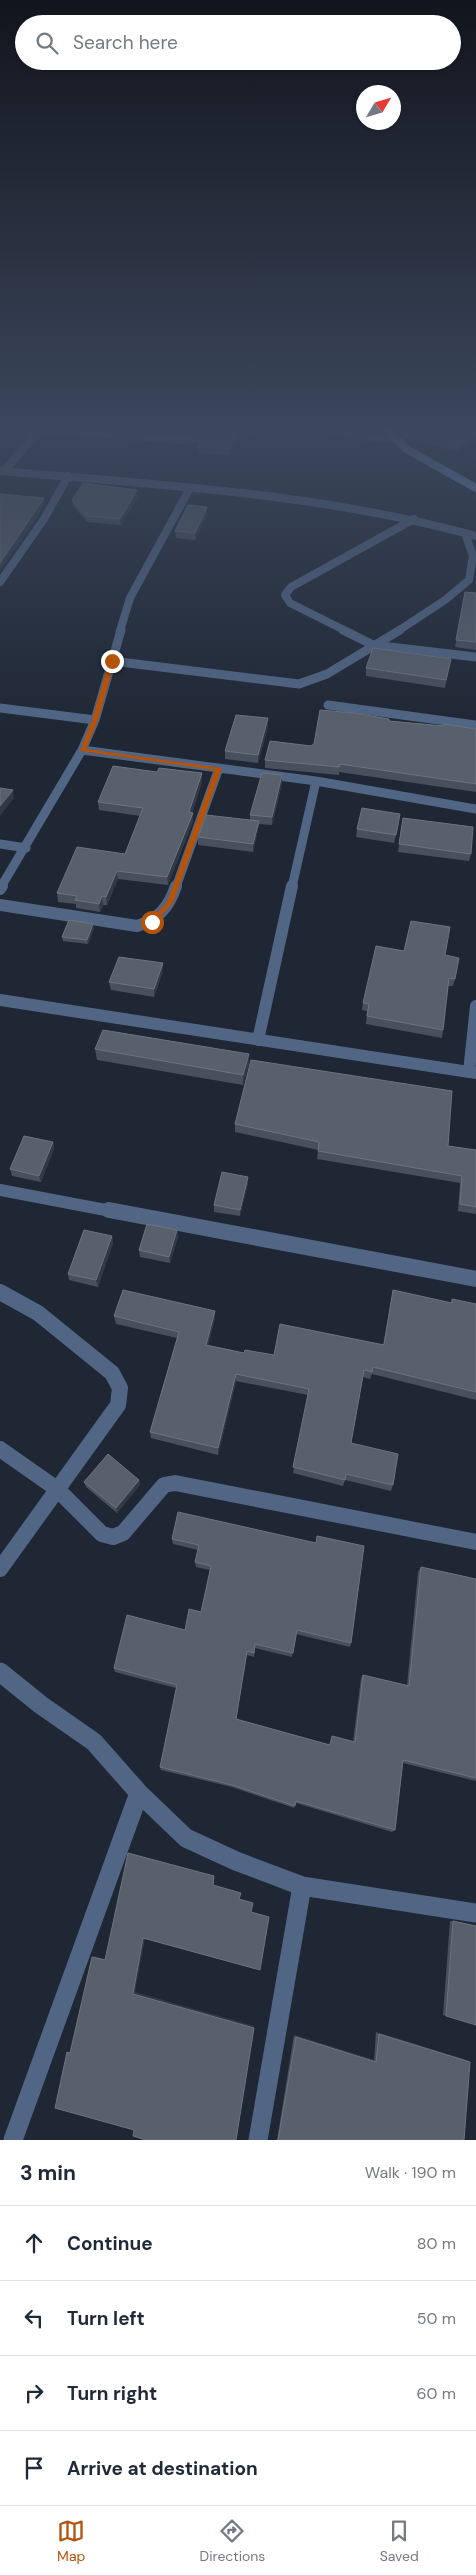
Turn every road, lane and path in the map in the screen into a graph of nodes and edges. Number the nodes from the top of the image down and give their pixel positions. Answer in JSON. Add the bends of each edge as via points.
{"nodes":[{"id":1,"x":38,"y":528,"type":"edge"},
{"id":2,"x":168,"y":528,"type":"edge"},
{"id":3,"x":398,"y":528,"type":"edge"},
{"id":4,"x":446,"y":528,"type":"edge"},
{"id":5,"x":465,"y":533,"type":"junction"},
{"id":6,"x":476,"y":536,"type":"edge"},
{"id":7,"x":0,"y":582,"type":"edge"},
{"id":8,"x":373,"y":645,"type":"junction"},
{"id":9,"x":476,"y":657,"type":"edge"},
{"id":10,"x":112,"y":661,"type":"junction"},
{"id":11,"x":328,"y":705,"type":"dead end"},
{"id":12,"x":0,"y":708,"type":"edge"},
{"id":13,"x":95,"y":720,"type":"junction"},
{"id":14,"x":476,"y":725,"type":"edge"},
{"id":15,"x":82,"y":750,"type":"junction"},
{"id":16,"x":219,"y":768,"type":"junction"},
{"id":17,"x":316,"y":781,"type":"junction"},
{"id":18,"x":476,"y":809,"type":"edge"},
{"id":19,"x":0,"y":844,"type":"edge"},
{"id":20,"x":26,"y":848,"type":"junction"},
{"id":21,"x":0,"y":889,"type":"edge"},
{"id":22,"x":0,"y":905,"type":"edge"},
{"id":23,"x":0,"y":1000,"type":"edge"},
{"id":24,"x":476,"y":1006,"type":"edge"},
{"id":25,"x":258,"y":1040,"type":"junction"},
{"id":26,"x":473,"y":1073,"type":"edge"},
{"id":27,"x":0,"y":1190,"type":"edge"},
{"id":28,"x":476,"y":1278,"type":"edge"},
{"id":29,"x":0,"y":1292,"type":"edge"},
{"id":30,"x":0,"y":1449,"type":"edge"},
{"id":31,"x":57,"y":1489,"type":"junction"},
{"id":32,"x":476,"y":1542,"type":"edge"},
{"id":33,"x":0,"y":1569,"type":"edge"},
{"id":34,"x":0,"y":1672,"type":"edge"},
{"id":35,"x":140,"y":1793,"type":"junction"},
{"id":36,"x":302,"y":1886,"type":"junction"},
{"id":37,"x":476,"y":1913,"type":"edge"},
{"id":38,"x":12,"y":2140,"type":"edge"},
{"id":39,"x":258,"y":2140,"type":"edge"}],
"edges":[{"from":1,"to":7,"type":"street"},
{"from":2,"to":10,"type":"street","via":[[130,598]]},
{"from":3,"to":8,"type":"street","via":[[291,587],[285,595],[290,603]]},
{"from":4,"to":5,"type":"street"},
{"from":5,"to":6,"type":"street"},
{"from":5,"to":8,"type":"street","via":[[472,546],[473,569],[468,581]]},
{"from":8,"to":9,"type":"street"},
{"from":8,"to":10,"type":"street","via":[[319,678],[295,685]]},
{"from":10,"to":13,"type":"street"},
{"from":11,"to":14,"type":"street"},
{"from":12,"to":13,"type":"street"},
{"from":13,"to":15,"type":"street"},
{"from":15,"to":16,"type":"street"},
{"from":15,"to":20,"type":"street"},
{"from":16,"to":17,"type":"street"},
{"from":16,"to":22,"type":"street","via":[[170,903],[152,922],[137,926]]},
{"from":17,"to":18,"type":"street"},
{"from":17,"to":25,"type":"street"},
{"from":19,"to":20,"type":"street"},
{"from":20,"to":21,"type":"street"},
{"from":23,"to":25,"type":"street"},
{"from":24,"to":26,"type":"street"},
{"from":25,"to":26,"type":"street"},
{"from":27,"to":28,"type":"street"},
{"from":29,"to":31,"type":"street","via":[[38,1313],[112,1372],[120,1384],[118,1405]]},
{"from":30,"to":31,"type":"street"},
{"from":31,"to":32,"type":"street","via":[[102,1534],[113,1537],[123,1533],[164,1486],[175,1483]]},
{"from":31,"to":33,"type":"street"},
{"from":34,"to":35,"type":"street","via":[[94,1742]]},
{"from":35,"to":36,"type":"street","via":[[186,1838]]},
{"from":35,"to":38,"type":"street"},
{"from":36,"to":37,"type":"street"},
{"from":36,"to":39,"type":"street"}]}
